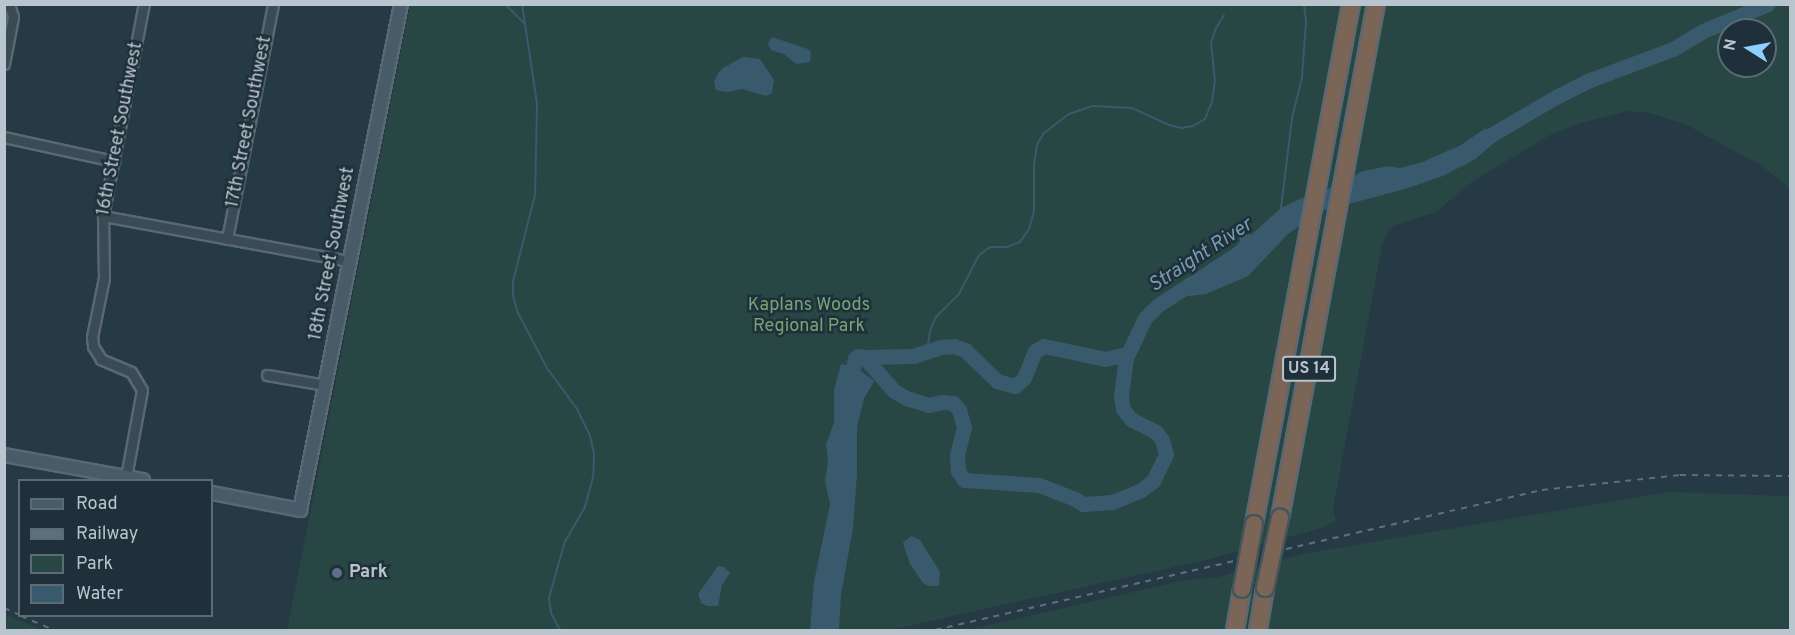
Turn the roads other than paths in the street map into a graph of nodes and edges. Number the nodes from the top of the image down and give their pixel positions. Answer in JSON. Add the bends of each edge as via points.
{"nodes":[{"id":1,"x":9,"y":4,"type":"edge"},
{"id":2,"x":144,"y":4,"type":"edge"},
{"id":3,"x":273,"y":4,"type":"edge"},
{"id":4,"x":401,"y":4,"type":"edge"},
{"id":5,"x":1351,"y":4,"type":"edge"},
{"id":6,"x":1376,"y":4,"type":"edge"},
{"id":7,"x":4,"y":64,"type":"edge"},
{"id":8,"x":4,"y":137,"type":"edge"},
{"id":9,"x":114,"y":161,"type":"junction"},
{"id":10,"x":103,"y":216,"type":"junction"},
{"id":11,"x":227,"y":239,"type":"junction"},
{"id":12,"x":350,"y":261,"type":"junction"},
{"id":13,"x":267,"y":375,"type":"dead end"},
{"id":14,"x":325,"y":385,"type":"junction"},
{"id":15,"x":4,"y":455,"type":"edge"},
{"id":16,"x":126,"y":477,"type":"junction"},
{"id":17,"x":137,"y":479,"type":"edge"},
{"id":18,"x":213,"y":493,"type":"edge"},
{"id":19,"x":1235,"y":630,"type":"edge"},
{"id":20,"x":1258,"y":630,"type":"edge"}],
"edges":[{"from":1,"to":7,"type":"street","via":[[13,21]]},
{"from":2,"to":9,"type":"street","name":"16th Street Southwest"},
{"from":3,"to":11,"type":"street","name":"17th Street Southwest"},
{"from":4,"to":12,"type":"street","name":"18th Street Southwest"},
{"from":5,"to":19,"type":"highway","number":"US 14","bridge":true},
{"from":6,"to":20,"type":"highway","number":"US 14","bridge":true},
{"from":8,"to":9,"type":"street"},
{"from":9,"to":10,"type":"street","name":"16th Street Southwest"},
{"from":10,"to":11,"type":"street"},
{"from":10,"to":16,"type":"street","name":"16th Street Southwest","via":[[104,278],[93,346],[106,363],[131,372],[142,390]]},
{"from":11,"to":12,"type":"street"},
{"from":12,"to":14,"type":"street","name":"18th Street Southwest"},
{"from":13,"to":14,"type":"street"},
{"from":14,"to":18,"type":"street","name":"18th Street Southwest","via":[[300,510]]},
{"from":15,"to":16,"type":"street"},
{"from":16,"to":17,"type":"street"}]}
